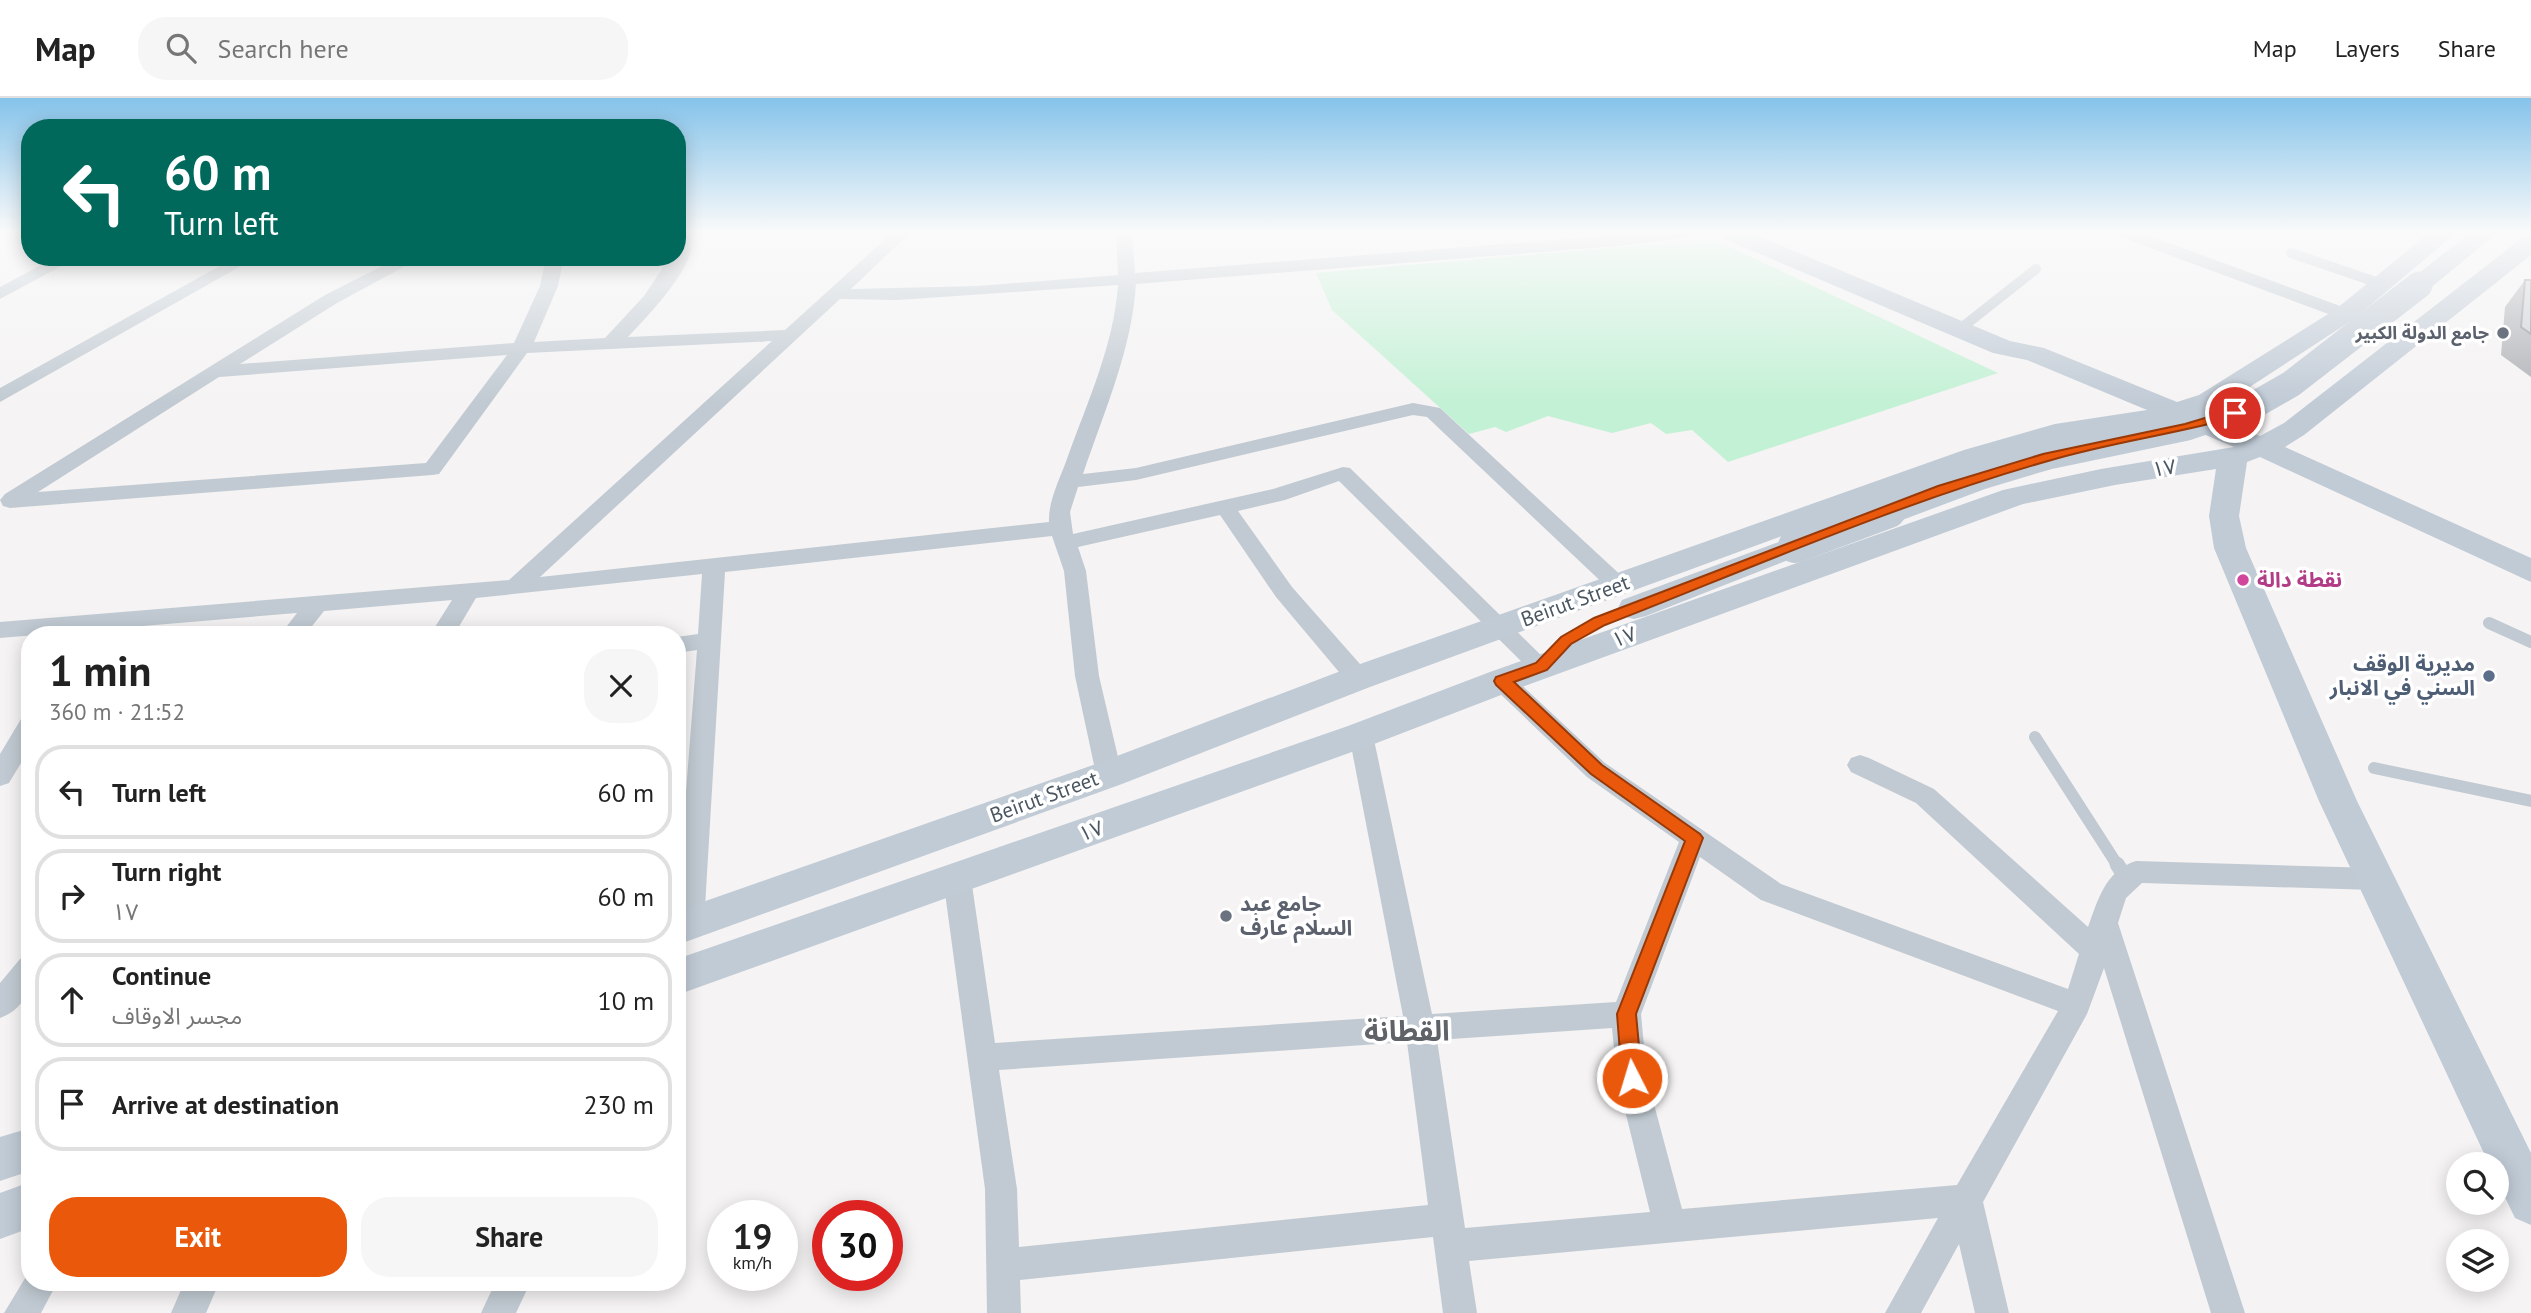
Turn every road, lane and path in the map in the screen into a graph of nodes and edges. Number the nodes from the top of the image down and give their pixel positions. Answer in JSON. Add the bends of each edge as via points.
{"nodes":[{"id":1,"x":190,"y":290,"type":"edge"},
{"id":2,"x":349,"y":290,"type":"edge"},
{"id":3,"x":548,"y":290,"type":"edge"},
{"id":4,"x":658,"y":290,"type":"edge"},
{"id":5,"x":841,"y":290,"type":"edge"},
{"id":6,"x":983,"y":290,"type":"edge"},
{"id":7,"x":1126,"y":290,"type":"edge"},
{"id":8,"x":1867,"y":290,"type":"edge"},
{"id":9,"x":2010,"y":290,"type":"edge"},
{"id":10,"x":2280,"y":290,"type":"edge"},
{"id":11,"x":2375,"y":290,"type":"edge"},
{"id":12,"x":2413,"y":290,"type":"edge"},
{"id":13,"x":2471,"y":290,"type":"edge"},
{"id":14,"x":836,"y":294,"type":"junction"},
{"id":15,"x":2345,"y":314,"type":"junction"},
{"id":16,"x":1960,"y":329,"type":"junction"},
{"id":17,"x":791,"y":335,"type":"junction"},
{"id":18,"x":610,"y":344,"type":"junction"},
{"id":19,"x":2002,"y":347,"type":"junction"},
{"id":20,"x":519,"y":348,"type":"junction"},
{"id":21,"x":215,"y":372,"type":"junction"},
{"id":22,"x":0,"y":396,"type":"edge"},
{"id":23,"x":2074,"y":396,"type":"junction"},
{"id":24,"x":2178,"y":412,"type":"junction"},
{"id":25,"x":2148,"y":419,"type":"junction"},
{"id":26,"x":2055,"y":433,"type":"junction"},
{"id":27,"x":2248,"y":452,"type":"junction"},
{"id":28,"x":1068,"y":482,"type":"junction"},
{"id":29,"x":5,"y":504,"type":"edge"},
{"id":30,"x":1225,"y":507,"type":"junction"},
{"id":31,"x":1062,"y":535,"type":"junction"},
{"id":32,"x":713,"y":565,"type":"junction"},
{"id":33,"x":2531,"y":571,"type":"edge"},
{"id":34,"x":1618,"y":585,"type":"junction"},
{"id":35,"x":515,"y":587,"type":"junction"},
{"id":36,"x":469,"y":591,"type":"junction"},
{"id":37,"x":2531,"y":593,"type":"edge"},
{"id":38,"x":318,"y":603,"type":"junction"},
{"id":39,"x":1599,"y":622,"type":"junction"},
{"id":40,"x":2489,"y":623,"type":"dead end"},
{"id":41,"x":114,"y":626,"type":"edge"},
{"id":42,"x":299,"y":626,"type":"edge"},
{"id":43,"x":448,"y":626,"type":"edge"},
{"id":44,"x":1502,"y":627,"type":"junction"},
{"id":45,"x":0,"y":630,"type":"edge"},
{"id":46,"x":21,"y":630,"type":"edge"},
{"id":47,"x":709,"y":640,"type":"junction"},
{"id":48,"x":2531,"y":642,"type":"edge"},
{"id":49,"x":686,"y":644,"type":"edge"},
{"id":50,"x":1541,"y":667,"type":"junction"},
{"id":51,"x":1358,"y":678,"type":"junction"},
{"id":52,"x":1502,"y":681,"type":"junction"},
{"id":53,"x":1361,"y":735,"type":"junction"},
{"id":54,"x":2035,"y":737,"type":"dead end"},
{"id":55,"x":21,"y":741,"type":"edge"},
{"id":56,"x":1860,"y":765,"type":"dead end"},
{"id":57,"x":2374,"y":768,"type":"dead end"},
{"id":58,"x":1110,"y":774,"type":"junction"},
{"id":59,"x":0,"y":776,"type":"edge"},
{"id":60,"x":2531,"y":801,"type":"edge"},
{"id":61,"x":1694,"y":838,"type":"junction"},
{"id":62,"x":957,"y":878,"type":"junction"},
{"id":63,"x":2375,"y":879,"type":"junction"},
{"id":64,"x":2127,"y":880,"type":"junction"},
{"id":65,"x":686,"y":903,"type":"edge"},
{"id":66,"x":686,"y":925,"type":"edge"},
{"id":67,"x":2100,"y":937,"type":"junction"},
{"id":68,"x":686,"y":973,"type":"edge"},
{"id":69,"x":21,"y":979,"type":"edge"},
{"id":70,"x":0,"y":1005,"type":"edge"},
{"id":71,"x":2077,"y":1005,"type":"junction"},
{"id":72,"x":1626,"y":1014,"type":"junction"},
{"id":73,"x":1420,"y":1029,"type":"junction"},
{"id":74,"x":982,"y":1058,"type":"junction"},
{"id":75,"x":21,"y":1152,"type":"edge"},
{"id":76,"x":0,"y":1159,"type":"edge"},
{"id":77,"x":1966,"y":1200,"type":"junction"},
{"id":78,"x":2531,"y":1202,"type":"edge"},
{"id":79,"x":21,"y":1208,"type":"edge"},
{"id":80,"x":0,"y":1216,"type":"edge"},
{"id":81,"x":1670,"y":1228,"type":"junction"},
{"id":82,"x":1449,"y":1233,"type":"junction"},
{"id":83,"x":1003,"y":1265,"type":"junction"},
{"id":84,"x":35,"y":1291,"type":"edge"},
{"id":85,"x":198,"y":1291,"type":"edge"},
{"id":86,"x":509,"y":1291,"type":"edge"},
{"id":87,"x":20,"y":1313,"type":"edge"},
{"id":88,"x":188,"y":1313,"type":"edge"},
{"id":89,"x":498,"y":1313,"type":"edge"},
{"id":90,"x":1004,"y":1313,"type":"edge"},
{"id":91,"x":1460,"y":1313,"type":"edge"},
{"id":92,"x":1902,"y":1313,"type":"edge"},
{"id":93,"x":1992,"y":1313,"type":"edge"},
{"id":94,"x":2228,"y":1313,"type":"edge"}],
"edges":[{"from":1,"to":22,"type":"street"},
{"from":2,"to":21,"type":"street"},
{"from":3,"to":20,"type":"street"},
{"from":4,"to":18,"type":"street"},
{"from":5,"to":14,"type":"street"},
{"from":6,"to":14,"type":"street","via":[[898,296]]},
{"from":7,"to":28,"type":"street","via":[[1108,373]]},
{"from":8,"to":16,"type":"street"},
{"from":9,"to":16,"type":"lane"},
{"from":10,"to":15,"type":"street"},
{"from":11,"to":15,"type":"street","name":"Beirut Street"},
{"from":12,"to":39,"type":"street","bridge":true,"via":[[2291,384],[2256,404],[2187,427],[2058,454],[1981,476]]},
{"from":13,"to":27,"type":"street","name":"١٧","via":[[2294,429]]},
{"from":14,"to":17,"type":"street"},
{"from":15,"to":24,"type":"street","name":"Beirut Street","via":[[2222,394]]},
{"from":16,"to":19,"type":"street"},
{"from":17,"to":18,"type":"street"},
{"from":17,"to":35,"type":"street"},
{"from":18,"to":20,"type":"street"},
{"from":19,"to":23,"type":"street"},
{"from":19,"to":24,"type":"street","via":[[2039,356]]},
{"from":20,"to":21,"type":"street"},
{"from":20,"to":29,"type":"street","via":[[432,469]]},
{"from":21,"to":29,"type":"street"},
{"from":23,"to":25,"type":"street"},
{"from":23,"to":26,"type":"street","via":[[2070,416]]},
{"from":24,"to":25,"type":"street","name":"Beirut Street"},
{"from":24,"to":27,"type":"street"},
{"from":25,"to":26,"type":"street","name":"Beirut Street"},
{"from":25,"to":27,"type":"street"},
{"from":26,"to":34,"type":"street","name":"Beirut Street","via":[[1899,482]]},
{"from":27,"to":33,"type":"street"},
{"from":27,"to":37,"type":"street"},
{"from":27,"to":50,"type":"street","name":"١٧","via":[[2014,497]]},
{"from":27,"to":63,"type":"street","via":[[2224,516],[2230,548]]},
{"from":28,"to":31,"type":"street","via":[[1059,512]]},
{"from":28,"to":34,"type":"street","via":[[1136,474],[1425,409]]},
{"from":30,"to":31,"type":"street"},
{"from":30,"to":44,"type":"street","via":[[1343,473]]},
{"from":30,"to":51,"type":"street","via":[[1284,592]]},
{"from":31,"to":32,"type":"street"},
{"from":31,"to":58,"type":"street","via":[[1075,571],[1087,676]]},
{"from":32,"to":35,"type":"street"},
{"from":32,"to":47,"type":"street"},
{"from":34,"to":44,"type":"street","name":"Beirut Street"},
{"from":35,"to":36,"type":"street"},
{"from":36,"to":38,"type":"street"},
{"from":36,"to":43,"type":"street"},
{"from":38,"to":41,"type":"street"},
{"from":38,"to":42,"type":"street"},
{"from":39,"to":44,"type":"street"},
{"from":39,"to":50,"type":"street","via":[[1566,640]]},
{"from":40,"to":48,"type":"lane"},
{"from":44,"to":50,"type":"street"},
{"from":44,"to":51,"type":"street","name":"Beirut Street"},
{"from":45,"to":46,"type":"street"},
{"from":47,"to":49,"type":"street"},
{"from":47,"to":65,"type":"street"},
{"from":50,"to":52,"type":"street","name":"١٧"},
{"from":51,"to":58,"type":"street","name":"Beirut Street"},
{"from":52,"to":53,"type":"street","name":"١٧"},
{"from":52,"to":61,"type":"street","via":[[1597,770]]},
{"from":53,"to":62,"type":"street","name":"١٧"},
{"from":53,"to":73,"type":"street"},
{"from":54,"to":64,"type":"lane"},
{"from":55,"to":59,"type":"street"},
{"from":56,"to":67,"type":"street","via":[[1925,796]]},
{"from":57,"to":60,"type":"lane"},
{"from":58,"to":66,"type":"street","name":"Beirut Street"},
{"from":61,"to":71,"type":"street","via":[[1771,892]]},
{"from":61,"to":72,"type":"street"},
{"from":62,"to":68,"type":"street","name":"١٧"},
{"from":62,"to":74,"type":"street"},
{"from":63,"to":64,"type":"street","via":[[2136,872]]},
{"from":63,"to":78,"type":"street"},
{"from":64,"to":67,"type":"street","via":[[2114,892]]},
{"from":67,"to":71,"type":"street"},
{"from":67,"to":94,"type":"street"},
{"from":69,"to":70,"type":"street"},
{"from":71,"to":77,"type":"street"},
{"from":72,"to":73,"type":"street"},
{"from":72,"to":81,"type":"street","via":[[1632,1078]]},
{"from":73,"to":74,"type":"street"},
{"from":73,"to":82,"type":"street"},
{"from":74,"to":83,"type":"street","via":[[1001,1189]]},
{"from":75,"to":76,"type":"street"},
{"from":77,"to":81,"type":"street"},
{"from":77,"to":92,"type":"street"},
{"from":77,"to":93,"type":"street"},
{"from":79,"to":80,"type":"street"},
{"from":81,"to":82,"type":"street"},
{"from":82,"to":83,"type":"street"},
{"from":82,"to":91,"type":"street"},
{"from":83,"to":90,"type":"street"},
{"from":84,"to":87,"type":"street"},
{"from":85,"to":88,"type":"street"},
{"from":86,"to":89,"type":"street"}]}
